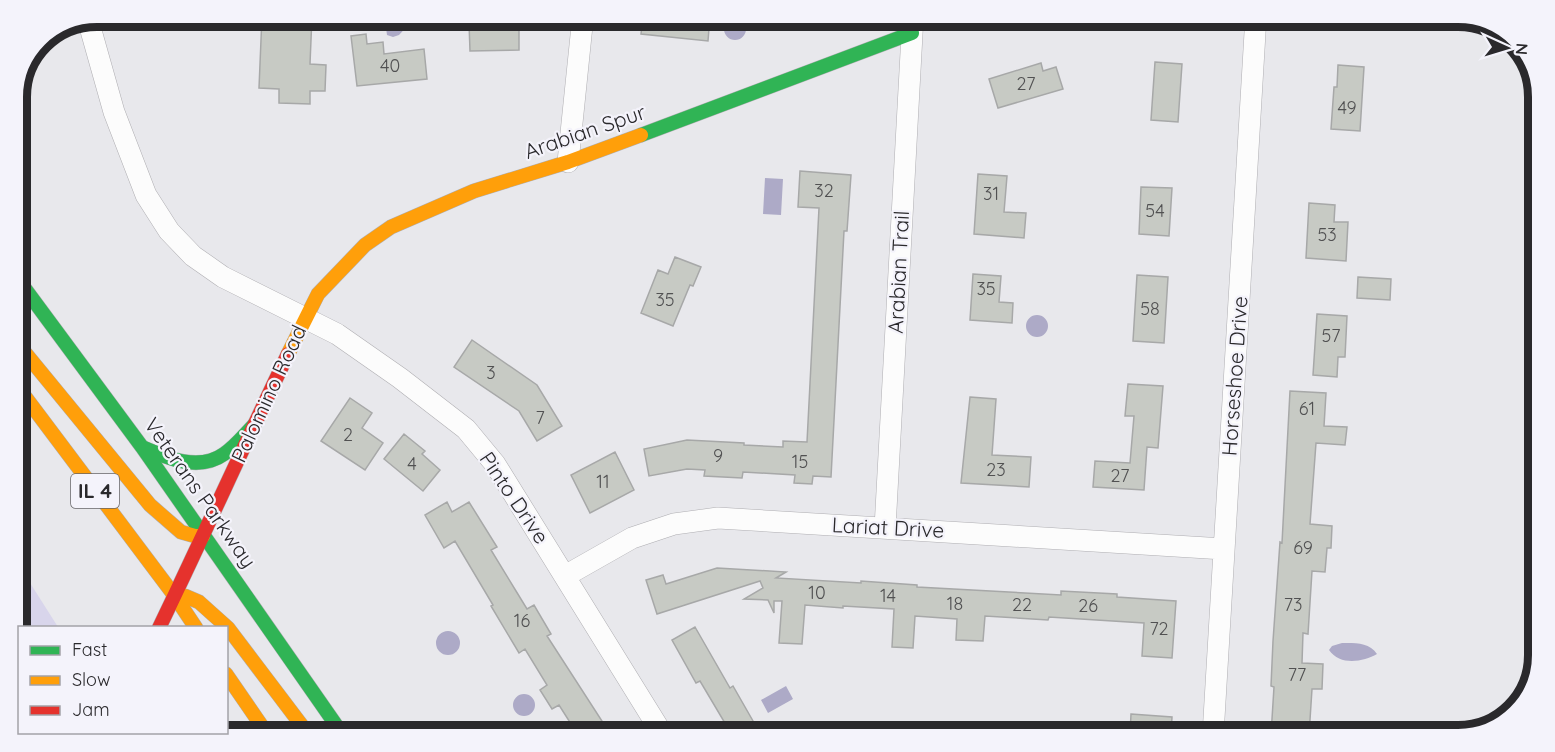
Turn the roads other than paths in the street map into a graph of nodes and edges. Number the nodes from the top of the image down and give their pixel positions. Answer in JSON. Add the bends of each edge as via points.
{"nodes":[{"id":1,"x":582,"y":27,"type":"edge"},
{"id":2,"x":908,"y":27,"type":"edge"},
{"id":3,"x":913,"y":27,"type":"edge"},
{"id":4,"x":1255,"y":27,"type":"edge"},
{"id":5,"x":90,"y":28,"type":"edge"},
{"id":6,"x":568,"y":162,"type":"junction"},
{"id":7,"x":27,"y":292,"type":"edge"},
{"id":8,"x":305,"y":317,"type":"junction"},
{"id":9,"x":27,"y":355,"type":"edge"},
{"id":10,"x":27,"y":399,"type":"edge"},
{"id":11,"x":255,"y":424,"type":"junction"},
{"id":12,"x":142,"y":447,"type":"junction"},
{"id":13,"x":885,"y":528,"type":"junction"},
{"id":14,"x":204,"y":536,"type":"junction"},
{"id":15,"x":1224,"y":549,"type":"junction"},
{"id":16,"x":565,"y":576,"type":"junction"},
{"id":17,"x":174,"y":596,"type":"junction"},
{"id":18,"x":159,"y":626,"type":"edge"},
{"id":19,"x":194,"y":626,"type":"edge"},
{"id":20,"x":226,"y":626,"type":"edge"},
{"id":21,"x":228,"y":628,"type":"edge"},
{"id":22,"x":228,"y":677,"type":"edge"},
{"id":23,"x":228,"y":690,"type":"edge"},
{"id":24,"x":254,"y":714,"type":"junction"},
{"id":25,"x":261,"y":725,"type":"edge"},
{"id":26,"x":301,"y":725,"type":"edge"},
{"id":27,"x":336,"y":725,"type":"edge"},
{"id":28,"x":657,"y":725,"type":"edge"},
{"id":29,"x":1214,"y":725,"type":"edge"}],
"edges":[{"from":1,"to":6,"type":"street"},
{"from":2,"to":6,"type":"main road","name":"Arabian Spur"},
{"from":3,"to":13,"type":"street","name":"Arabian Trail"},
{"from":4,"to":15,"type":"street","name":"Horseshoe Drive"},
{"from":5,"to":8,"type":"street","name":"Palomino Road","via":[[114,112],[146,195],[169,231],[193,256],[223,277]]},
{"from":6,"to":8,"type":"main road","name":"Arabian Spur","via":[[474,191],[391,227],[343,265],[318,294]]},
{"from":7,"to":12,"type":"main road","name":"Veterans Parkway"},
{"from":8,"to":11,"type":"main road","name":"Palomino Road"},
{"from":8,"to":16,"type":"street","name":"Pinto Drive","via":[[337,334],[466,429],[495,464]]},
{"from":9,"to":14,"type":"main road","via":[[150,505],[184,534]]},
{"from":10,"to":17,"type":"main road","number":"IL 4"},
{"from":11,"to":12,"type":"main road","via":[[213,460],[173,460]]},
{"from":11,"to":14,"type":"main road","name":"Palomino Road"},
{"from":12,"to":14,"type":"main road","name":"Veterans Parkway"},
{"from":13,"to":15,"type":"street","name":"Lariat Drive"},
{"from":13,"to":16,"type":"street","name":"Lariat Drive","via":[[718,518],[674,524],[632,538]]},
{"from":14,"to":17,"type":"main road","name":"Palomino Road"},
{"from":14,"to":27,"type":"main road","name":"Veterans Parkway"},
{"from":15,"to":29,"type":"street","name":"Horseshoe Drive"},
{"from":16,"to":28,"type":"street","name":"Pinto Drive"},
{"from":17,"to":18,"type":"main road","name":"Palomino Road"},
{"from":17,"to":19,"type":"main road","number":"IL 4"},
{"from":17,"to":20,"type":"main road","via":[[199,603]]},
{"from":21,"to":26,"type":"main road"},
{"from":22,"to":24,"type":"main road"},
{"from":23,"to":24,"type":"main road"},
{"from":24,"to":25,"type":"main road"}]}
